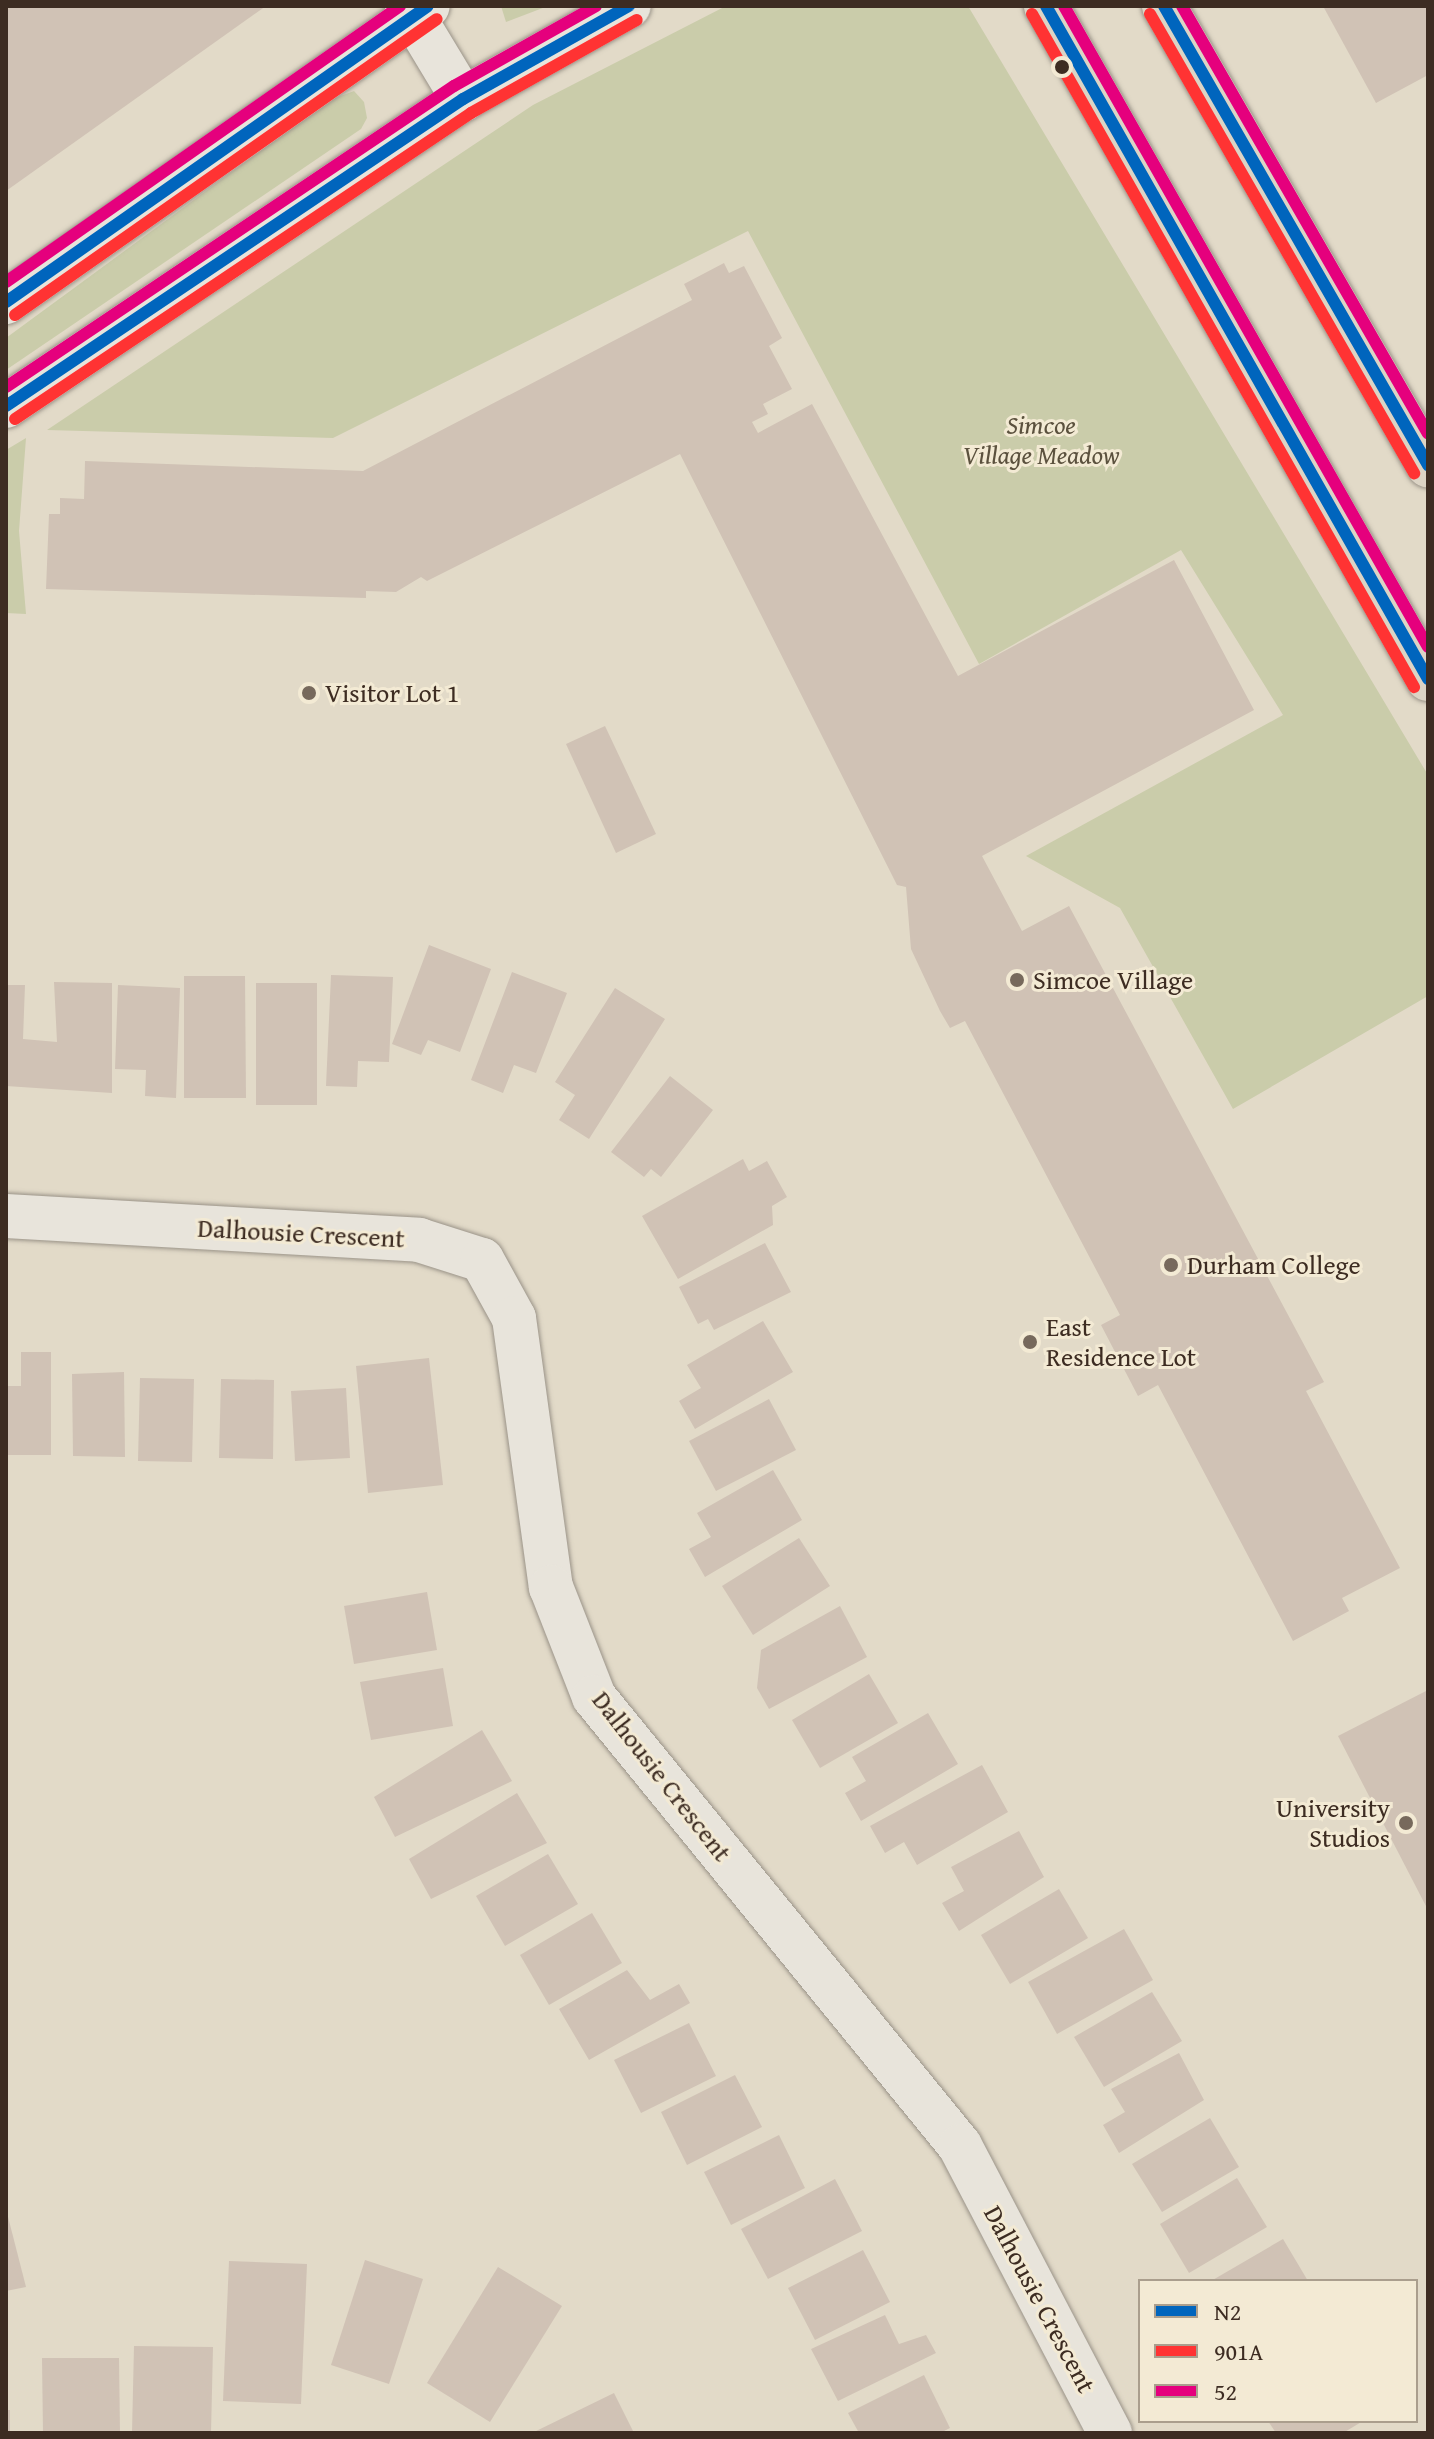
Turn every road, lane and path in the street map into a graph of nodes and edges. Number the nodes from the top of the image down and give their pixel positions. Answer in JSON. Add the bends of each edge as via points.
{"nodes":[{"id":1,"x":629,"y":6,"type":"edge"},
{"id":2,"x":1046,"y":6,"type":"edge"},
{"id":3,"x":1164,"y":6,"type":"edge"},
{"id":4,"x":416,"y":9,"type":"edge"},
{"id":5,"x":463,"y":99,"type":"junction"},
{"id":6,"x":6,"y":302,"type":"edge"},
{"id":7,"x":6,"y":406,"type":"edge"},
{"id":8,"x":1428,"y":465,"type":"edge"},
{"id":9,"x":1428,"y":679,"type":"edge"},
{"id":10,"x":6,"y":1216,"type":"edge"},
{"id":11,"x":1110,"y":2433,"type":"edge"}],
"edges":[{"from":1,"to":5,"type":"street"},
{"from":2,"to":9,"type":"main road"},
{"from":3,"to":8,"type":"main road"},
{"from":4,"to":5,"type":"street"},
{"from":4,"to":6,"type":"street"},
{"from":5,"to":7,"type":"street"},
{"from":10,"to":11,"type":"street","name":"Dalhousie Crescent","via":[[419,1240],[482,1260],[514,1318],[551,1587],[594,1697],[960,2146]]}]}
